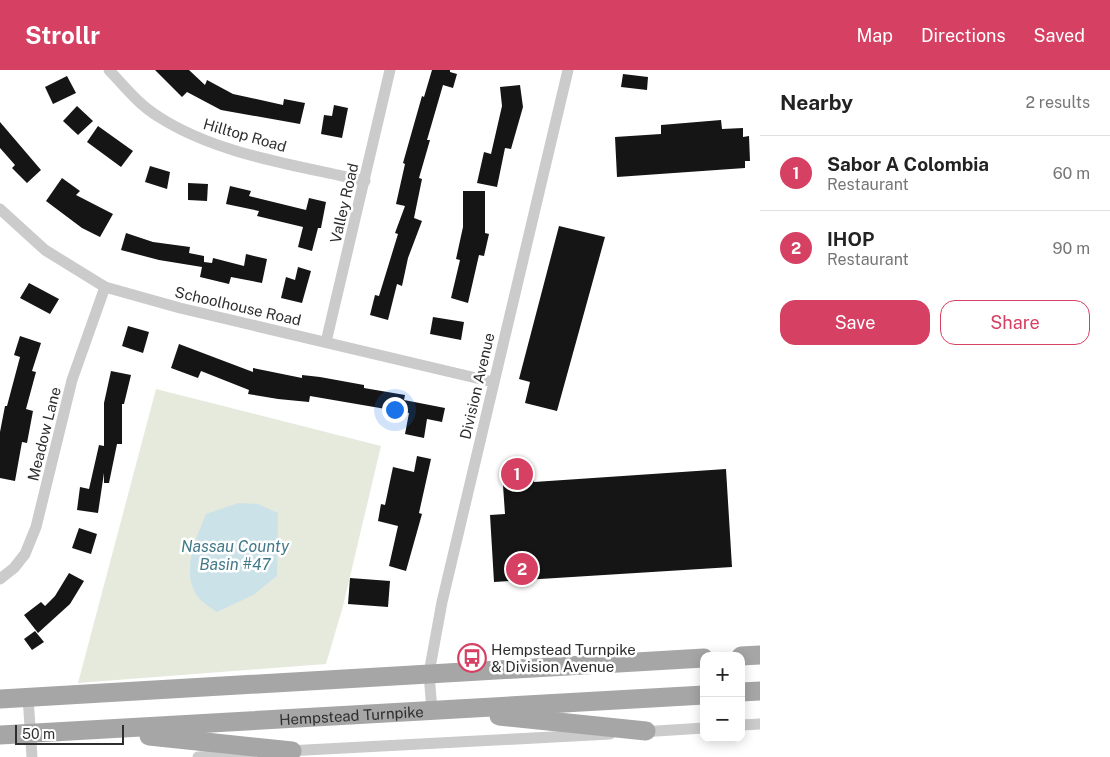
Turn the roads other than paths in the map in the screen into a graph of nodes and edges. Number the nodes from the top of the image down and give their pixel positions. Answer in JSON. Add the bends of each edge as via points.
{"nodes":[{"id":1,"x":109,"y":70,"type":"edge"},
{"id":2,"x":390,"y":70,"type":"edge"},
{"id":3,"x":568,"y":70,"type":"edge"},
{"id":4,"x":365,"y":181,"type":"junction"},
{"id":5,"x":0,"y":208,"type":"edge"},
{"id":6,"x":105,"y":287,"type":"junction"},
{"id":7,"x":326,"y":342,"type":"junction"},
{"id":8,"x":492,"y":382,"type":"junction"},
{"id":9,"x":0,"y":579,"type":"edge"},
{"id":10,"x":760,"y":655,"type":"edge"},
{"id":11,"x":745,"y":656,"type":"edge"},
{"id":12,"x":700,"y":658,"type":"edge"},
{"id":13,"x":429,"y":673,"type":"junction"},
{"id":14,"x":760,"y":691,"type":"edge"},
{"id":15,"x":745,"y":692,"type":"edge"},
{"id":16,"x":700,"y":695,"type":"edge"},
{"id":17,"x":28,"y":697,"type":"junction"},
{"id":18,"x":0,"y":698,"type":"edge"},
{"id":19,"x":438,"y":710,"type":"junction"},
{"id":20,"x":760,"y":724,"type":"edge"},
{"id":21,"x":745,"y":726,"type":"edge"},
{"id":22,"x":700,"y":728,"type":"edge"},
{"id":23,"x":96,"y":730,"type":"junction"},
{"id":24,"x":646,"y":731,"type":"junction"},
{"id":25,"x":30,"y":733,"type":"junction"},
{"id":26,"x":0,"y":735,"type":"edge"},
{"id":27,"x":292,"y":751,"type":"junction"},
{"id":28,"x":32,"y":757,"type":"edge"},
{"id":29,"x":198,"y":757,"type":"edge"}],
"edges":[{"from":1,"to":4,"type":"street","name":"Hilltop Road","via":[[140,103],[187,133],[225,148]]},
{"from":2,"to":4,"type":"street","name":"Valley Road"},
{"from":3,"to":8,"type":"street","name":"Division Avenue"},
{"from":4,"to":7,"type":"street","name":"Valley Road"},
{"from":5,"to":6,"type":"street","name":"Schoolhouse Road","via":[[45,250]]},
{"from":6,"to":7,"type":"street","name":"Schoolhouse Road"},
{"from":6,"to":9,"type":"street","name":"Meadow Lane","via":[[72,380],[36,527],[25,554]]},
{"from":7,"to":8,"type":"street","name":"Schoolhouse Road"},
{"from":8,"to":13,"type":"street","name":"Division Avenue"},
{"from":10,"to":11,"type":"main road"},
{"from":12,"to":13,"type":"main road"},
{"from":13,"to":17,"type":"main road"},
{"from":13,"to":19,"type":"street","name":"Division Avenue"},
{"from":14,"to":15,"type":"main road"},
{"from":16,"to":19,"type":"main road","name":"Hempstead Turnpike"},
{"from":17,"to":18,"type":"main road"},
{"from":17,"to":25,"type":"street"},
{"from":19,"to":23,"type":"main road","name":"Hempstead Turnpike"},
{"from":19,"to":24,"type":"main road"},
{"from":20,"to":21,"type":"street"},
{"from":22,"to":24,"type":"street"},
{"from":23,"to":25,"type":"main road","name":"Hempstead Turnpike"},
{"from":23,"to":27,"type":"main road"},
{"from":24,"to":27,"type":"street"},
{"from":25,"to":26,"type":"main road","name":"Hempstead Turnpike"},
{"from":25,"to":28,"type":"street"},
{"from":27,"to":29,"type":"street"}]}
